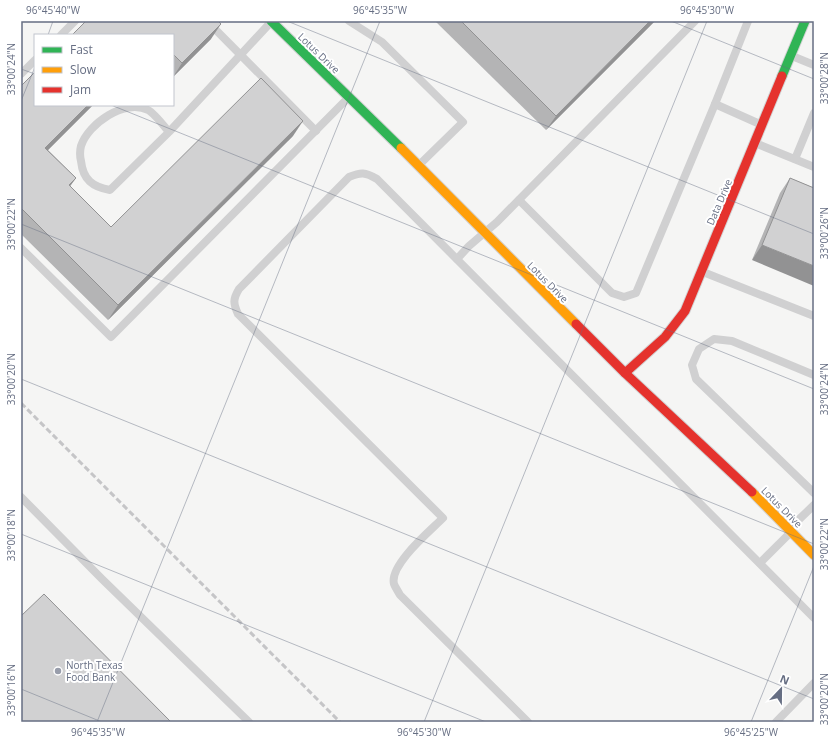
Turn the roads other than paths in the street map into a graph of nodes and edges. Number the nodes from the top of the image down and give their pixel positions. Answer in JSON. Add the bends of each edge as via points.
{"nodes":[{"id":1,"x":75,"y":21,"type":"edge"},
{"id":2,"x":207,"y":21,"type":"edge"},
{"id":3,"x":271,"y":21,"type":"edge"},
{"id":4,"x":349,"y":21,"type":"edge"},
{"id":5,"x":695,"y":21,"type":"edge"},
{"id":6,"x":748,"y":21,"type":"edge"},
{"id":7,"x":805,"y":21,"type":"edge"},
{"id":8,"x":62,"y":34,"type":"edge"},
{"id":9,"x":241,"y":55,"type":"junction"},
{"id":10,"x":792,"y":56,"type":"junction"},
{"id":11,"x":34,"y":61,"type":"edge"},
{"id":12,"x":814,"y":65,"type":"edge"},
{"id":13,"x":21,"y":74,"type":"edge"},
{"id":14,"x":349,"y":98,"type":"junction"},
{"id":15,"x":715,"y":104,"type":"junction"},
{"id":16,"x":814,"y":113,"type":"edge"},
{"id":17,"x":763,"y":125,"type":"junction"},
{"id":18,"x":316,"y":131,"type":"junction"},
{"id":19,"x":169,"y":132,"type":"junction"},
{"id":20,"x":755,"y":143,"type":"junction"},
{"id":21,"x":795,"y":159,"type":"junction"},
{"id":22,"x":418,"y":166,"type":"junction"},
{"id":23,"x":814,"y":167,"type":"edge"},
{"id":24,"x":519,"y":200,"type":"junction"},
{"id":25,"x":484,"y":233,"type":"junction"},
{"id":26,"x":21,"y":248,"type":"edge"},
{"id":27,"x":457,"y":259,"type":"junction"},
{"id":28,"x":702,"y":272,"type":"junction"},
{"id":29,"x":814,"y":316,"type":"edge"},
{"id":30,"x":625,"y":373,"type":"junction"},
{"id":31,"x":814,"y":375,"type":"edge"},
{"id":32,"x":814,"y":493,"type":"edge"},
{"id":33,"x":21,"y":497,"type":"edge"},
{"id":34,"x":814,"y":505,"type":"edge"},
{"id":35,"x":790,"y":531,"type":"junction"},
{"id":36,"x":814,"y":555,"type":"edge"},
{"id":37,"x":760,"y":563,"type":"junction"},
{"id":38,"x":814,"y":618,"type":"edge"},
{"id":39,"x":814,"y":683,"type":"edge"},
{"id":40,"x":250,"y":722,"type":"edge"},
{"id":41,"x":528,"y":722,"type":"edge"},
{"id":42,"x":776,"y":722,"type":"edge"}],
"edges":[{"from":1,"to":8,"type":"lane"},
{"from":2,"to":9,"type":"lane"},
{"from":3,"to":9,"type":"lane"},
{"from":3,"to":14,"type":"street","name":"Lotus Drive"},
{"from":4,"to":22,"type":"lane","via":[[382,42],[463,122]]},
{"from":5,"to":24,"type":"lane"},
{"from":6,"to":15,"type":"lane"},
{"from":7,"to":10,"type":"street","name":"Data Drive"},
{"from":9,"to":18,"type":"lane"},
{"from":9,"to":19,"type":"lane"},
{"from":10,"to":12,"type":"lane"},
{"from":10,"to":17,"type":"street","name":"Data Drive"},
{"from":11,"to":13,"type":"lane"},
{"from":14,"to":18,"type":"lane"},
{"from":14,"to":22,"type":"street","name":"Lotus Drive"},
{"from":15,"to":17,"type":"lane"},
{"from":15,"to":24,"type":"lane","via":[[636,293],[624,297],[612,293]]},
{"from":16,"to":21,"type":"lane"},
{"from":17,"to":20,"type":"street","name":"Data Drive"},
{"from":18,"to":26,"type":"lane","via":[[111,337]]},
{"from":19,"to":19,"type":"lane","via":[[110,190],[100,188],[89,181],[82,171],[81,146],[86,135],[110,114],[129,107],[148,110]]},
{"from":20,"to":21,"type":"lane"},
{"from":20,"to":28,"type":"street","name":"Data Drive"},
{"from":21,"to":23,"type":"lane"},
{"from":22,"to":25,"type":"street","name":"Lotus Drive"},
{"from":24,"to":25,"type":"lane"},
{"from":25,"to":27,"type":"lane"},
{"from":25,"to":30,"type":"street","name":"Lotus Drive"},
{"from":27,"to":37,"type":"lane"},
{"from":27,"to":41,"type":"lane","via":[[377,179],[368,173],[358,173],[349,177],[239,289],[234,296],[234,305],[238,314],[443,518],[407,554],[397,568],[394,583],[400,595]]},
{"from":28,"to":29,"type":"lane"},
{"from":28,"to":30,"type":"street","name":"Data Drive","via":[[685,311],[677,322],[656,346]]},
{"from":30,"to":35,"type":"street","name":"Lotus Drive","via":[[733,473]]},
{"from":31,"to":32,"type":"lane","via":[[732,341],[714,339],[699,349],[692,365],[696,379]]},
{"from":33,"to":40,"type":"lane"},
{"from":34,"to":35,"type":"lane"},
{"from":35,"to":36,"type":"street","name":"Lotus Drive"},
{"from":35,"to":37,"type":"lane"},
{"from":37,"to":38,"type":"lane"},
{"from":39,"to":42,"type":"lane"}]}
